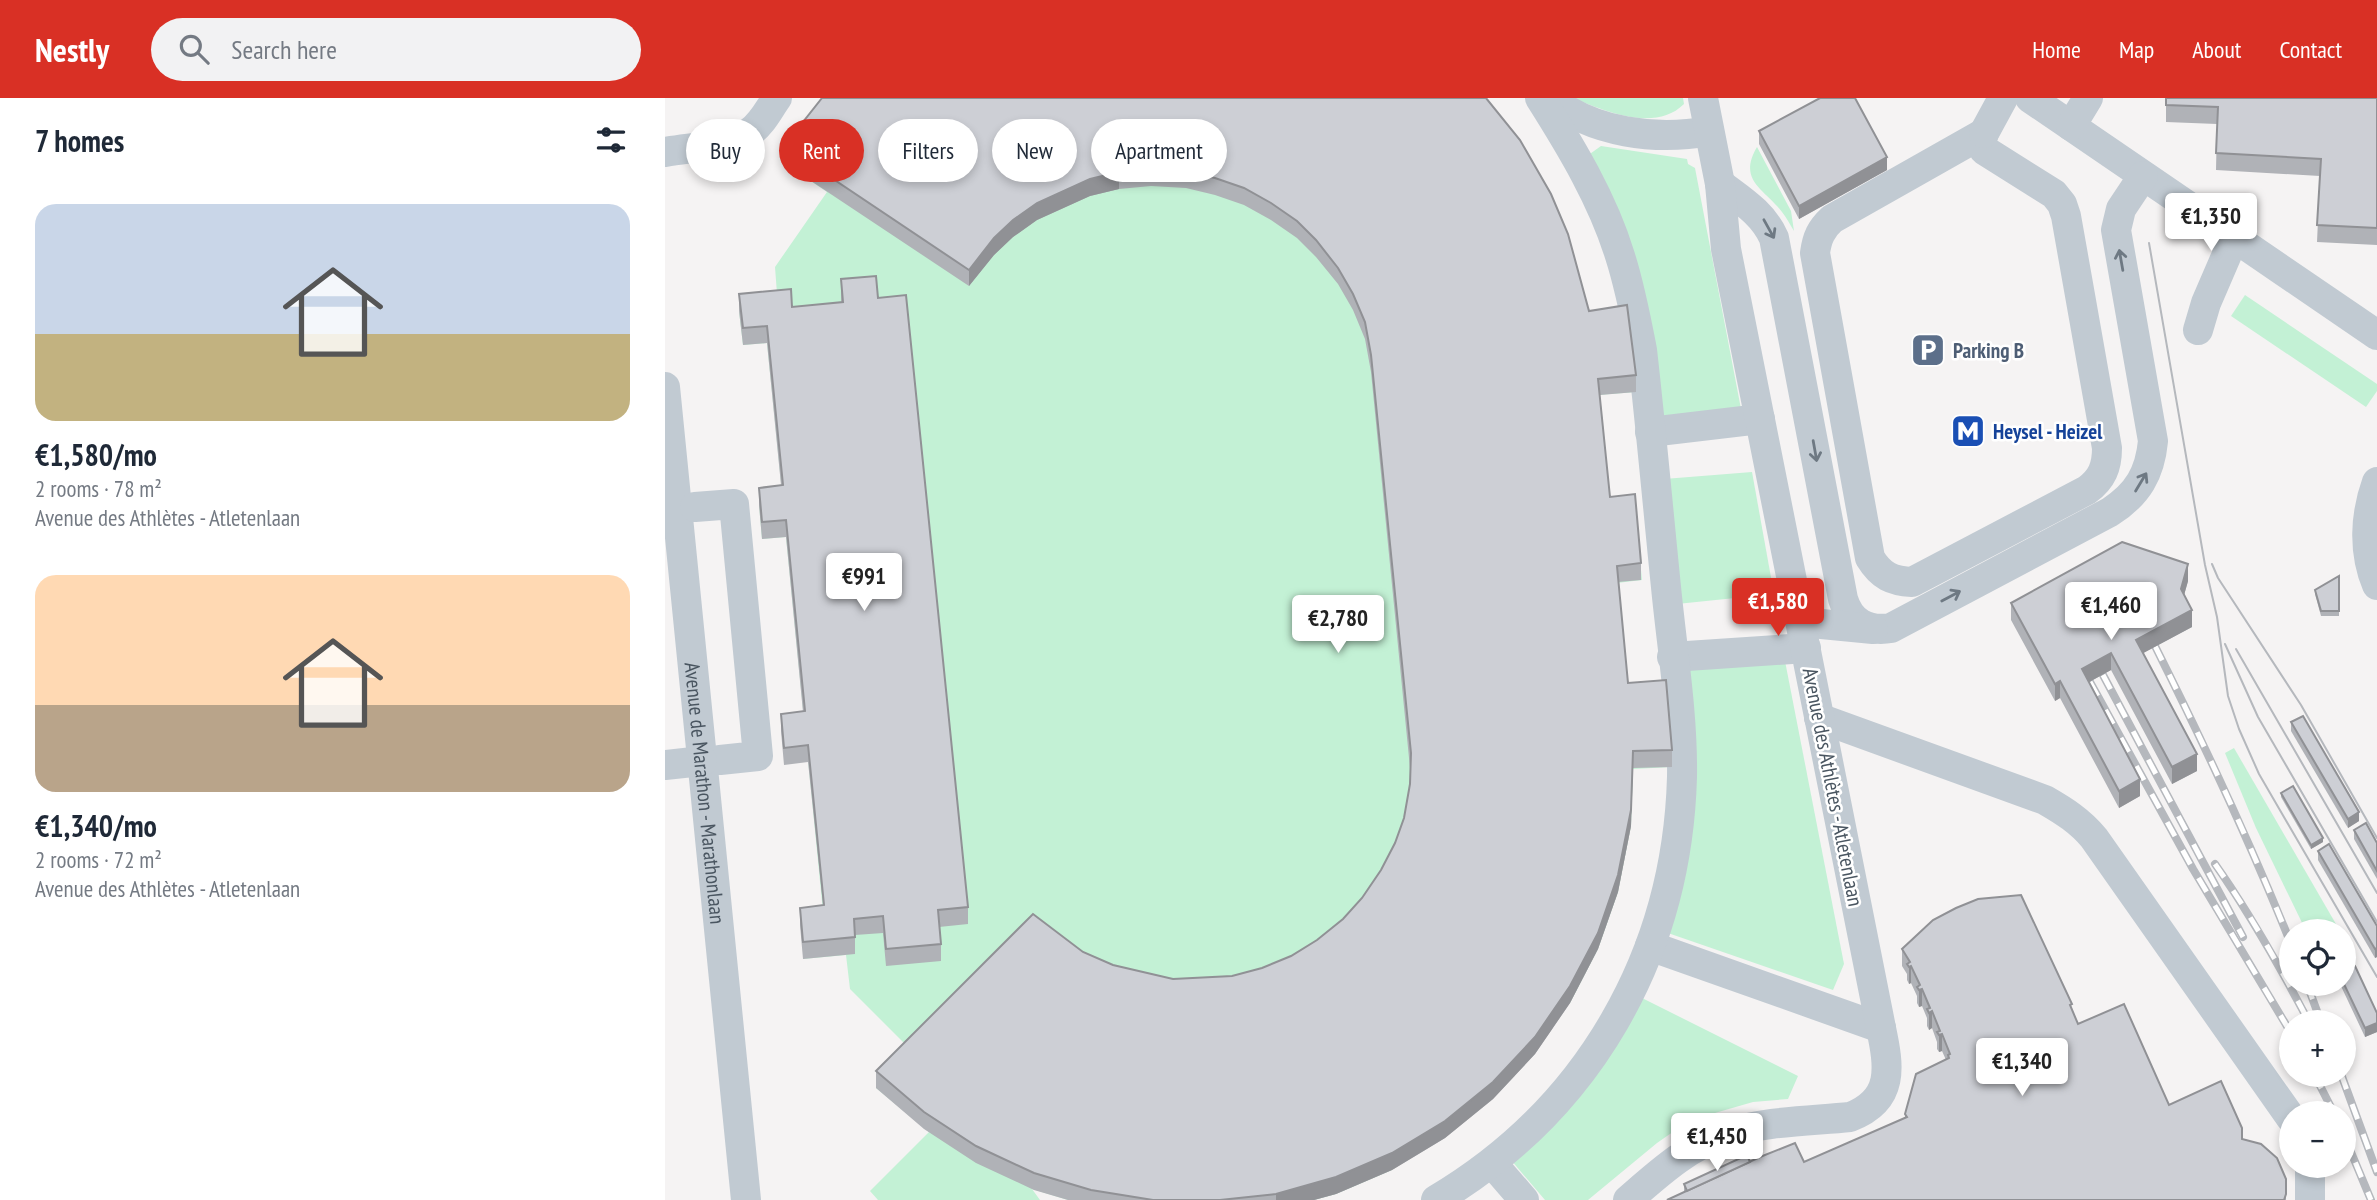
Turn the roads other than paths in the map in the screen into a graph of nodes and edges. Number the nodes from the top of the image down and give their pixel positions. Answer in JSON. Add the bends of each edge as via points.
{"nodes":[{"id":1,"x":778,"y":98,"type":"edge"},
{"id":2,"x":1540,"y":98,"type":"edge"},
{"id":3,"x":1550,"y":98,"type":"edge"},
{"id":4,"x":1703,"y":98,"type":"edge"},
{"id":5,"x":2003,"y":98,"type":"edge"},
{"id":6,"x":2030,"y":98,"type":"edge"},
{"id":7,"x":2088,"y":98,"type":"edge"},
{"id":8,"x":2071,"y":126,"type":"junction"},
{"id":9,"x":1709,"y":131,"type":"junction"},
{"id":10,"x":1984,"y":133,"type":"junction"},
{"id":11,"x":665,"y":152,"type":"edge"},
{"id":12,"x":2143,"y":176,"type":"junction"},
{"id":13,"x":1720,"y":184,"type":"junction"},
{"id":14,"x":2234,"y":238,"type":"junction"},
{"id":15,"x":2199,"y":330,"type":"dead end"},
{"id":16,"x":2377,"y":335,"type":"edge"},
{"id":17,"x":665,"y":387,"type":"edge"},
{"id":18,"x":1760,"y":419,"type":"junction"},
{"id":19,"x":1650,"y":432,"type":"junction"},
{"id":20,"x":2377,"y":482,"type":"edge"},
{"id":21,"x":679,"y":509,"type":"edge"},
{"id":22,"x":2377,"y":585,"type":"edge"},
{"id":23,"x":1874,"y":629,"type":"junction"},
{"id":24,"x":1803,"y":635,"type":"junction"},
{"id":25,"x":1672,"y":657,"type":"junction"},
{"id":26,"x":1819,"y":718,"type":"junction"},
{"id":27,"x":711,"y":761,"type":"junction"},
{"id":28,"x":665,"y":765,"type":"edge"},
{"id":29,"x":1650,"y":947,"type":"junction"},
{"id":30,"x":1881,"y":1028,"type":"junction"},
{"id":31,"x":2279,"y":1101,"type":"edge"},
{"id":32,"x":1492,"y":1163,"type":"junction"},
{"id":33,"x":2310,"y":1178,"type":"edge"},
{"id":34,"x":746,"y":1200,"type":"edge"},
{"id":35,"x":1436,"y":1200,"type":"edge"},
{"id":36,"x":1524,"y":1200,"type":"edge"},
{"id":37,"x":1628,"y":1200,"type":"edge"},
{"id":38,"x":2310,"y":1200,"type":"edge"}],
"edges":[{"from":1,"to":11,"type":"street","via":[[758,125],[743,136]]},
{"from":2,"to":19,"type":"street","via":[[1578,161],[1620,254],[1642,350]]},
{"from":3,"to":9,"type":"street","via":[[1579,116],[1621,129],[1683,136]]},
{"from":4,"to":9,"type":"street","name":"Avenue des Athlètes - Atletenlaan"},
{"from":5,"to":10,"type":"street"},
{"from":6,"to":8,"type":"street"},
{"from":7,"to":8,"type":"street"},
{"from":8,"to":12,"type":"street"},
{"from":9,"to":13,"type":"street","name":"Avenue des Athlètes - Atletenlaan"},
{"from":10,"to":10,"type":"street","via":[[1832,219],[1816,240],[1870,558],[1887,578],[1899,582],[1912,582],[2087,490],[2097,483],[2107,461],[2062,204],[2054,194],[1984,150]]},
{"from":12,"to":14,"type":"street"},
{"from":23,"to":12,"type":"street","one_way":true,"via":[[1891,628],[2110,512],[2137,490],[2146,475],[2153,441],[2116,230],[2121,209]]},
{"from":13,"to":18,"type":"street","name":"Avenue des Athlètes - Atletenlaan","via":[[1727,249]]},
{"from":13,"to":23,"type":"street","one_way":true,"via":[[1760,214],[1775,238],[1843,599],[1853,618]]},
{"from":14,"to":15,"type":"street"},
{"from":14,"to":16,"type":"street"},
{"from":17,"to":21,"type":"street","name":"Avenue de Marathon - Marathonlaan"},
{"from":18,"to":19,"type":"street"},
{"from":18,"to":24,"type":"street","name":"Avenue des Athlètes - Atletenlaan"},
{"from":19,"to":25,"type":"street"},
{"from":20,"to":22,"type":"street","via":[[2367,519],[2367,541]]},
{"from":21,"to":27,"type":"street","name":"Avenue de Marathon - Marathonlaan"},
{"from":21,"to":27,"type":"street","via":[[733,504],[758,756]]},
{"from":23,"to":24,"type":"street"},
{"from":24,"to":25,"type":"street"},
{"from":24,"to":26,"type":"street","name":"Avenue des Athlètes - Atletenlaan"},
{"from":25,"to":29,"type":"street","via":[[1682,757],[1681,805],[1664,903]]},
{"from":26,"to":30,"type":"street","name":"Avenue des Athlètes - Atletenlaan"},
{"from":26,"to":31,"type":"street","via":[[2045,800],[2070,815],[2094,838]]},
{"from":27,"to":28,"type":"street"},
{"from":27,"to":34,"type":"street","name":"Avenue de Marathon - Marathonlaan"},
{"from":29,"to":30,"type":"street"},
{"from":29,"to":32,"type":"street","via":[[1629,996],[1580,1074],[1539,1121]]},
{"from":30,"to":37,"type":"street","name":"Avenue des Athlètes - Atletenlaan","via":[[1887,1057],[1885,1086],[1875,1102],[1859,1114],[1725,1134],[1683,1155]]},
{"from":32,"to":35,"type":"street"},
{"from":32,"to":36,"type":"street"},
{"from":33,"to":38,"type":"street"}]}
